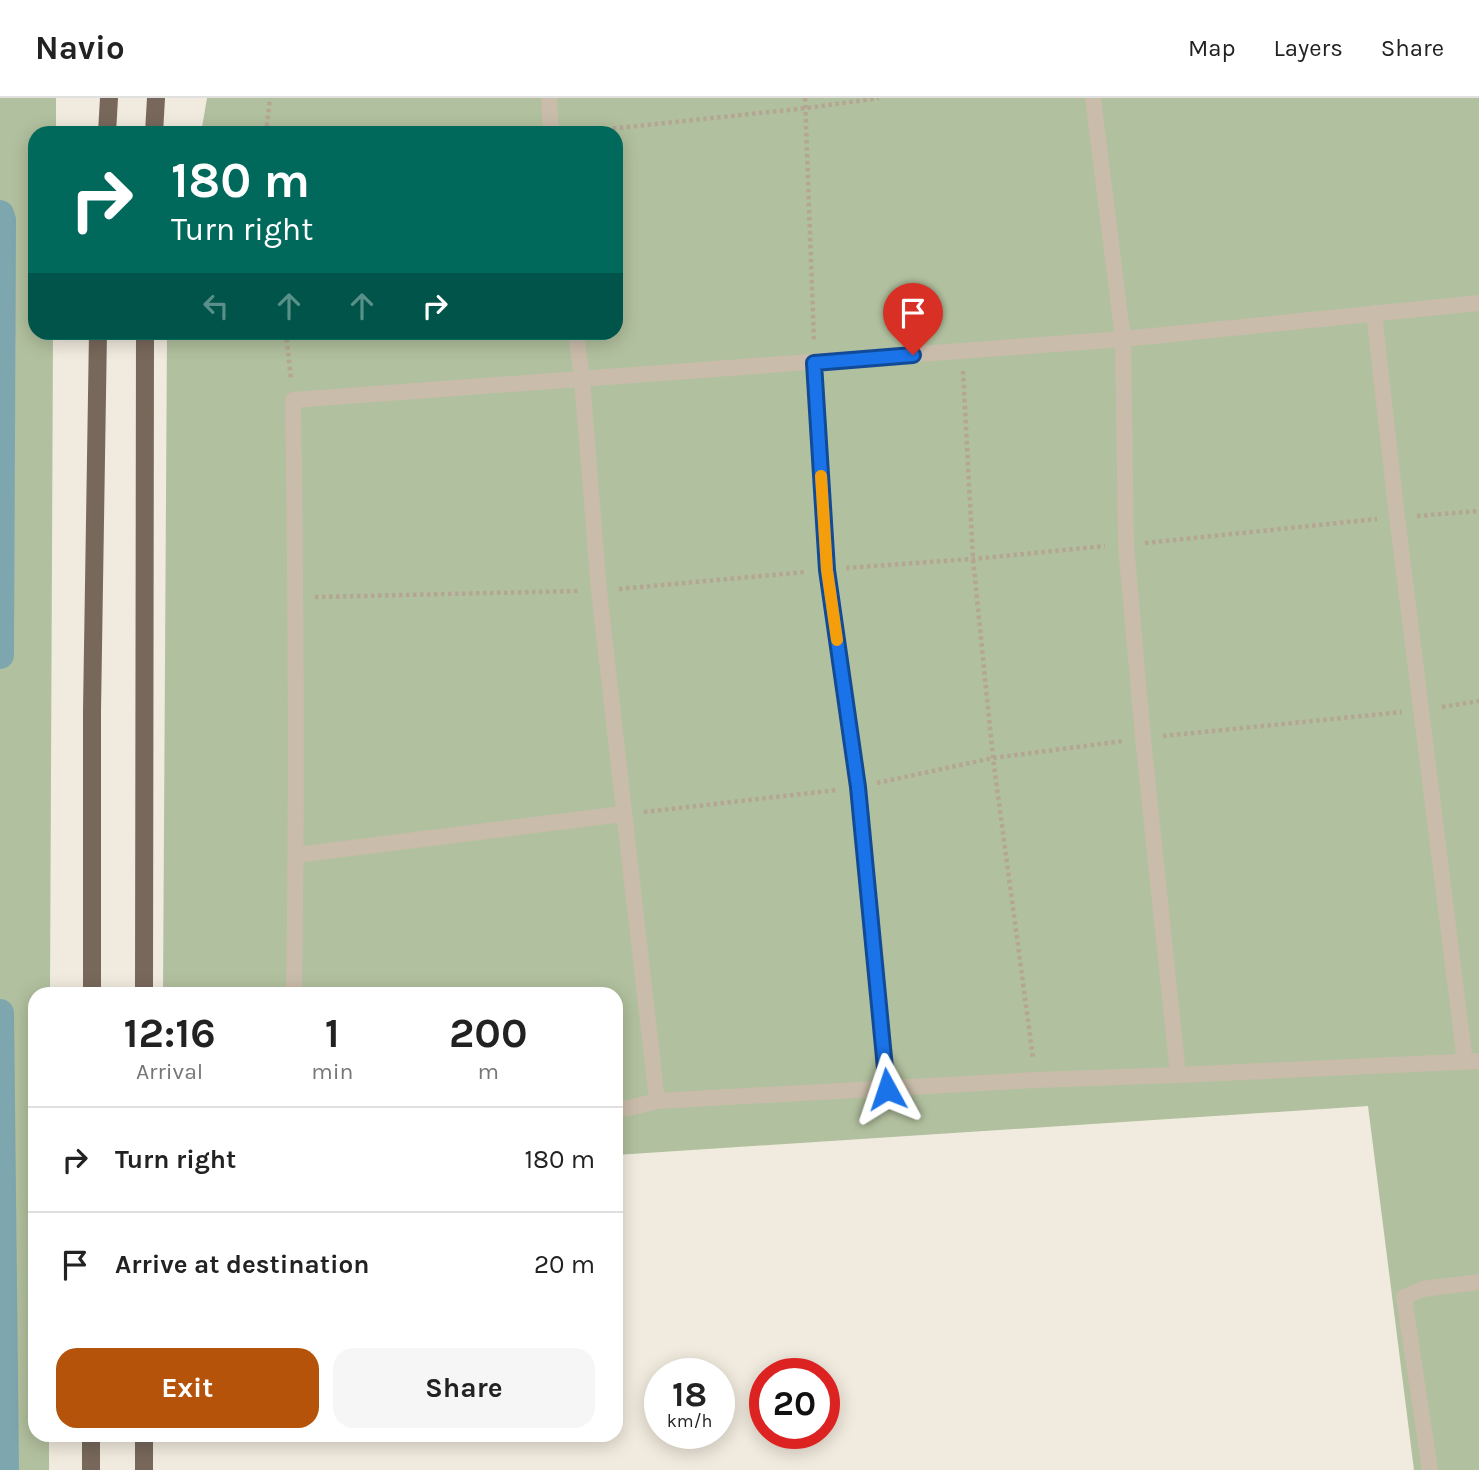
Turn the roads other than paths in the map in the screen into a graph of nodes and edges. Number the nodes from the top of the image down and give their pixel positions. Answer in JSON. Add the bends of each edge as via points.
{"nodes":[{"id":1,"x":109,"y":98,"type":"edge"},
{"id":2,"x":156,"y":98,"type":"edge"},
{"id":3,"x":549,"y":98,"type":"edge"},
{"id":4,"x":1093,"y":98,"type":"edge"},
{"id":5,"x":107,"y":126,"type":"edge"},
{"id":6,"x":154,"y":126,"type":"edge"},
{"id":7,"x":551,"y":126,"type":"edge"},
{"id":8,"x":1479,"y":303,"type":"edge"},
{"id":9,"x":1374,"y":313,"type":"junction"},
{"id":10,"x":1123,"y":339,"type":"junction"},
{"id":11,"x":98,"y":340,"type":"edge"},
{"id":12,"x":145,"y":340,"type":"edge"},
{"id":13,"x":577,"y":340,"type":"edge"},
{"id":14,"x":814,"y":363,"type":"junction"},
{"id":15,"x":582,"y":379,"type":"junction"},
{"id":16,"x":623,"y":814,"type":"junction"},
{"id":17,"x":296,"y":855,"type":"junction"},
{"id":18,"x":92,"y":987,"type":"edge"},
{"id":19,"x":144,"y":987,"type":"edge"},
{"id":20,"x":294,"y":987,"type":"edge"},
{"id":21,"x":1472,"y":1061,"type":"edge"},
{"id":22,"x":1178,"y":1075,"type":"junction"},
{"id":23,"x":887,"y":1089,"type":"junction"},
{"id":24,"x":657,"y":1101,"type":"junction"},
{"id":25,"x":623,"y":1108,"type":"edge"},
{"id":26,"x":1479,"y":1282,"type":"edge"},
{"id":27,"x":91,"y":1442,"type":"edge"},
{"id":28,"x":144,"y":1442,"type":"edge"},
{"id":29,"x":91,"y":1470,"type":"edge"},
{"id":30,"x":144,"y":1470,"type":"edge"},
{"id":31,"x":1430,"y":1470,"type":"edge"}],
"edges":[{"from":1,"to":5,"type":"main road"},
{"from":2,"to":6,"type":"main road"},
{"from":3,"to":7,"type":"lane"},
{"from":4,"to":10,"type":"lane"},
{"from":8,"to":9,"type":"lane"},
{"from":9,"to":10,"type":"lane"},
{"from":9,"to":21,"type":"lane","via":[[1422,710]]},
{"from":10,"to":14,"type":"lane"},
{"from":10,"to":22,"type":"lane","via":[[1126,545]]},
{"from":11,"to":18,"type":"main road"},
{"from":12,"to":19,"type":"main road"},
{"from":13,"to":15,"type":"lane"},
{"from":14,"to":15,"type":"lane"},
{"from":14,"to":23,"type":"lane","via":[[827,570],[858,787]]},
{"from":15,"to":16,"type":"lane"},
{"from":15,"to":17,"type":"lane","via":[[293,400]]},
{"from":16,"to":17,"type":"lane"},
{"from":16,"to":24,"type":"lane"},
{"from":17,"to":20,"type":"lane"},
{"from":21,"to":22,"type":"lane"},
{"from":22,"to":23,"type":"lane"},
{"from":23,"to":24,"type":"lane"},
{"from":24,"to":25,"type":"lane"},
{"from":26,"to":31,"type":"lane","via":[[1423,1289],[1404,1297]]},
{"from":27,"to":29,"type":"main road"},
{"from":28,"to":30,"type":"main road"}]}
